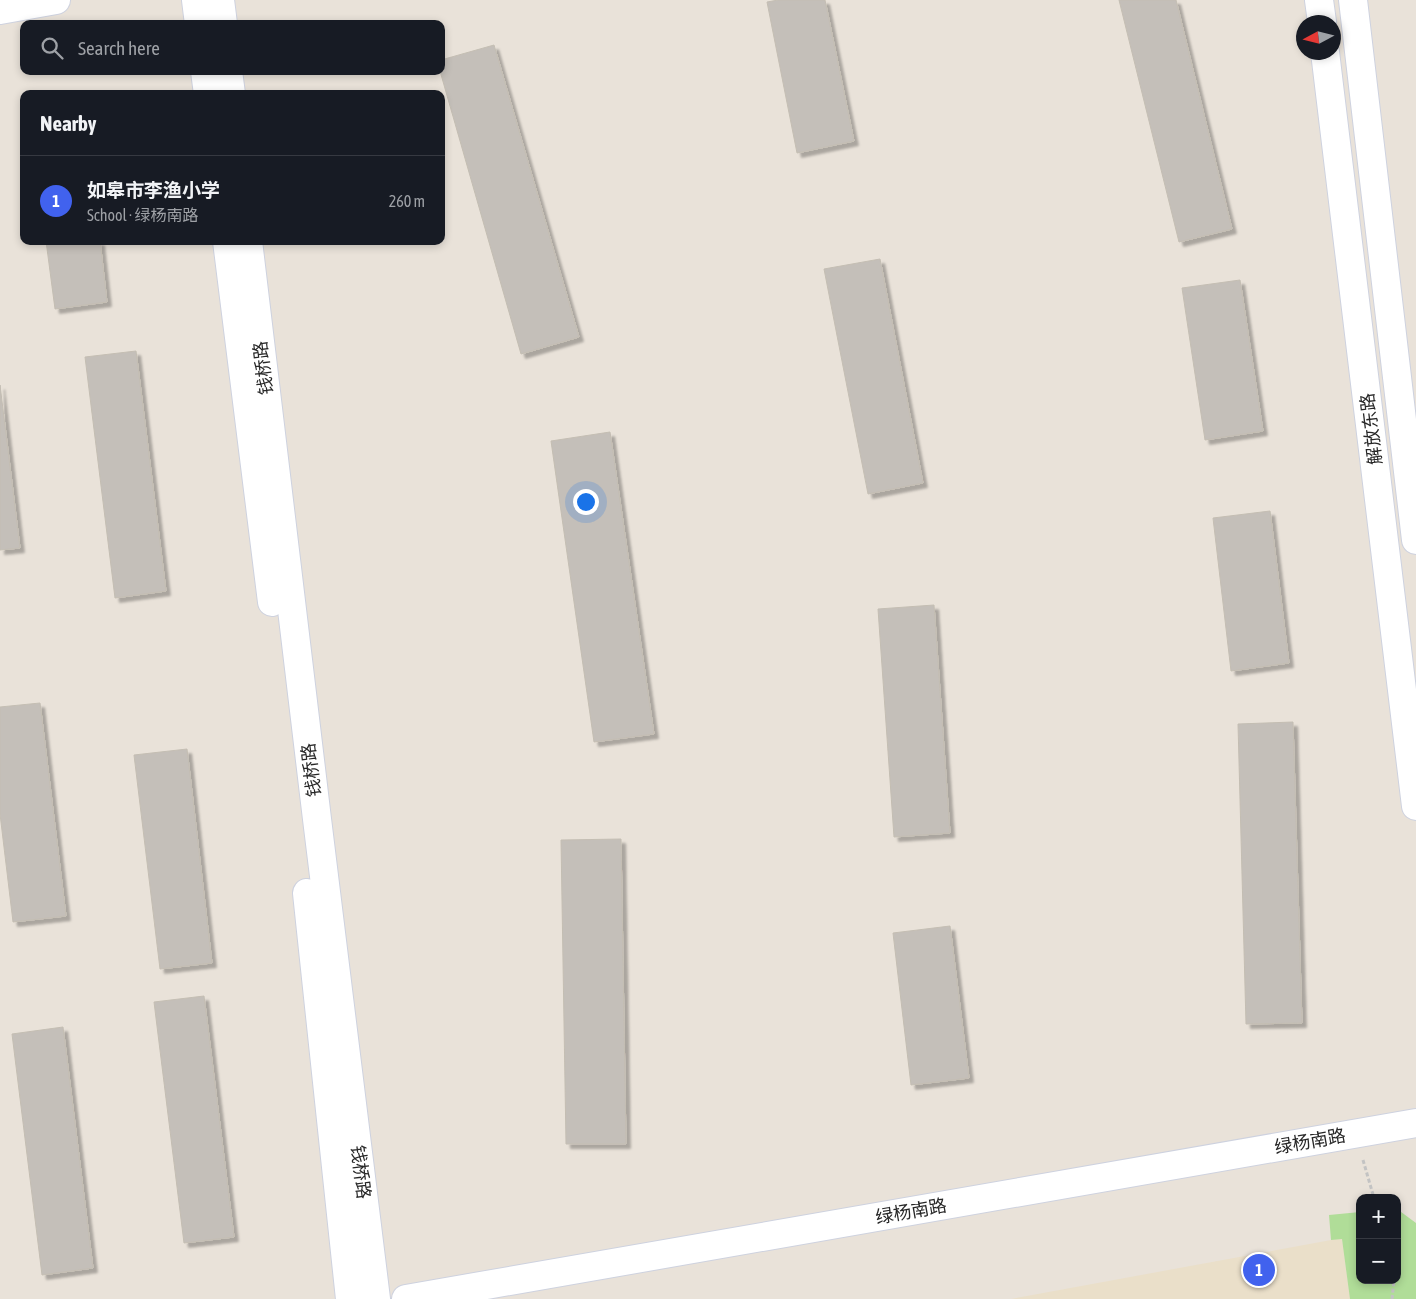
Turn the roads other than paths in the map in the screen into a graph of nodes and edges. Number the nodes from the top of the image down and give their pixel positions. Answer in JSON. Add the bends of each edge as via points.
{"nodes":[{"id":1,"x":56,"y":0,"type":"edge"},
{"id":2,"x":196,"y":0,"type":"edge"},
{"id":3,"x":220,"y":0,"type":"edge"},
{"id":4,"x":1319,"y":0,"type":"edge"},
{"id":5,"x":1353,"y":0,"type":"edge"},
{"id":6,"x":0,"y":10,"type":"edge"},
{"id":7,"x":1321,"y":15,"type":"edge"},
{"id":8,"x":198,"y":20,"type":"edge"},
{"id":9,"x":222,"y":20,"type":"edge"},
{"id":10,"x":1327,"y":60,"type":"edge"},
{"id":11,"x":206,"y":75,"type":"edge"},
{"id":12,"x":229,"y":75,"type":"edge"},
{"id":13,"x":207,"y":90,"type":"edge"},
{"id":14,"x":230,"y":90,"type":"edge"},
{"id":15,"x":227,"y":245,"type":"edge"},
{"id":16,"x":248,"y":245,"type":"edge"},
{"id":17,"x":1416,"y":540,"type":"edge"},
{"id":18,"x":1416,"y":806,"type":"edge"},
{"id":19,"x":1416,"y":1123,"type":"edge"},
{"id":20,"x":350,"y":1299,"type":"edge"},
{"id":21,"x":376,"y":1299,"type":"edge"},
{"id":22,"x":406,"y":1299,"type":"edge"}],
"edges":[{"from":1,"to":6,"type":"street"},
{"from":2,"to":8,"type":"street"},
{"from":3,"to":9,"type":"street"},
{"from":4,"to":7,"type":"street"},
{"from":5,"to":17,"type":"street","name":"解放东路"},
{"from":10,"to":18,"type":"street","name":"解放东路"},
{"from":11,"to":13,"type":"street"},
{"from":12,"to":14,"type":"street"},
{"from":15,"to":20,"type":"street","name":"钱桥路","via":[[300,828]]},
{"from":16,"to":21,"type":"street","name":"钱桥路"},
{"from":19,"to":22,"type":"street","name":"绿杨南路"}]}
